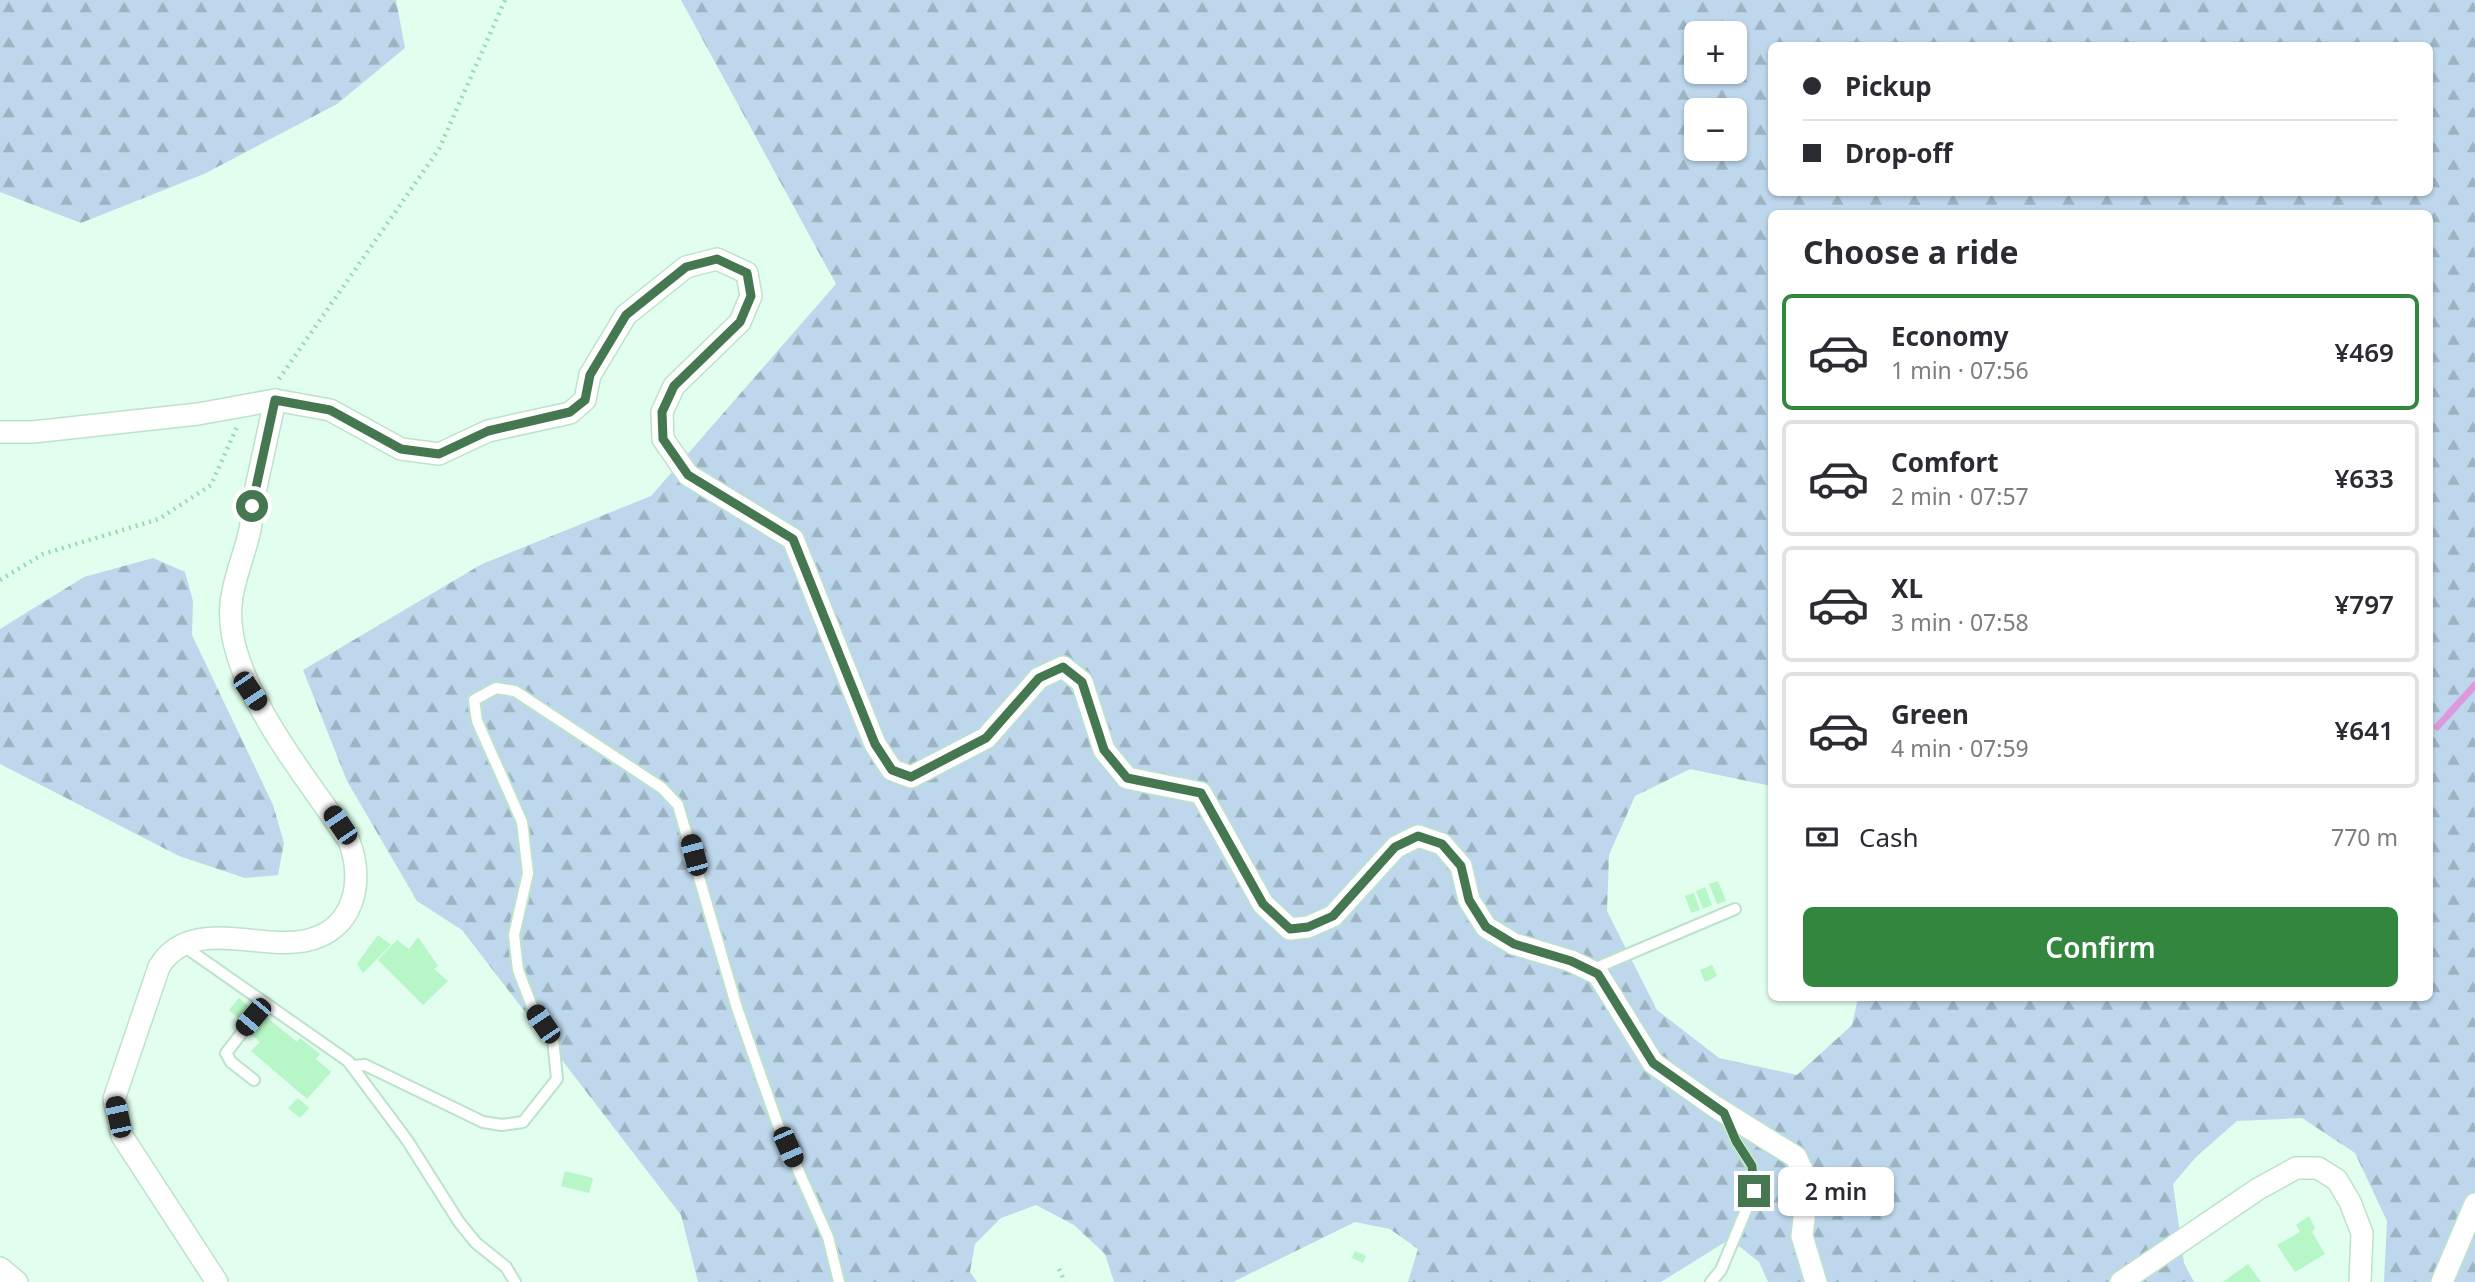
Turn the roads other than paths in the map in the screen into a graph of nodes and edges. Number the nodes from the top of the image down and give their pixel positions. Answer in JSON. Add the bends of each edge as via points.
{"nodes":[{"id":1,"x":275,"y":400,"type":"junction"},
{"id":2,"x":0,"y":432,"type":"edge"},
{"id":3,"x":1735,"y":909,"type":"dead end"},
{"id":4,"x":182,"y":945,"type":"junction"},
{"id":5,"x":1591,"y":970,"type":"junction"},
{"id":6,"x":265,"y":1003,"type":"junction"},
{"id":7,"x":353,"y":1066,"type":"junction"},
{"id":8,"x":254,"y":1080,"type":"dead end"},
{"id":9,"x":1724,"y":1113,"type":"junction"},
{"id":10,"x":2475,"y":1204,"type":"edge"},
{"id":11,"x":0,"y":1268,"type":"edge"},
{"id":12,"x":16,"y":1282,"type":"edge"},
{"id":13,"x":217,"y":1282,"type":"edge"},
{"id":14,"x":515,"y":1282,"type":"edge"},
{"id":15,"x":839,"y":1282,"type":"edge"},
{"id":16,"x":1711,"y":1282,"type":"edge"},
{"id":17,"x":1816,"y":1282,"type":"edge"},
{"id":18,"x":2121,"y":1282,"type":"edge"},
{"id":19,"x":2360,"y":1282,"type":"edge"},
{"id":20,"x":2442,"y":1282,"type":"edge"}],
"edges":[{"from":1,"to":2,"type":"street","via":[[198,414]]},
{"from":1,"to":4,"type":"street","via":[[231,603],[232,641],[250,691],[349,841],[357,859],[358,880],[352,906],[335,927],[303,942],[214,938]]},
{"from":1,"to":5,"type":"street","via":[[330,410],[401,449],[439,454],[488,431],[570,412],[585,400],[590,375],[626,315],[686,267],[717,259],[747,273],[751,296],[740,322],[674,386],[662,412],[663,439],[688,475],[793,539],[875,744],[892,770],[911,777],[986,738],[1039,678],[1063,667],[1082,682],[1104,750],[1127,778],[1201,793],[1263,904],[1290,929],[1333,916],[1395,847],[1418,836],[1442,844],[1461,866],[1469,900],[1486,927],[1514,944]]},
{"from":3,"to":5,"type":"lane"},
{"from":4,"to":6,"type":"lane"},
{"from":4,"to":13,"type":"street","via":[[165,956],[159,967],[114,1099],[122,1136]]},
{"from":5,"to":9,"type":"street","via":[[1625,1013],[1653,1063]]},
{"from":6,"to":7,"type":"lane"},
{"from":6,"to":8,"type":"lane","via":[[226,1053]]},
{"from":7,"to":14,"type":"lane","via":[[459,1222],[506,1267]]},
{"from":7,"to":15,"type":"lane","via":[[365,1065],[483,1122],[502,1125],[523,1122],[557,1079],[553,1039],[533,1009],[518,970],[514,935],[528,873],[522,822],[477,721],[474,700],[496,688],[515,691],[662,788],[678,804],[737,1008],[778,1125],[828,1237]]},
{"from":9,"to":16,"type":"lane","via":[[1752,1166],[1754,1191],[1721,1270]]},
{"from":9,"to":17,"type":"street","via":[[1796,1157],[1808,1183],[1802,1236]]},
{"from":10,"to":20,"type":"street"},
{"from":11,"to":12,"type":"street"},
{"from":18,"to":19,"type":"street","via":[[2295,1168],[2318,1168],[2337,1180],[2350,1202],[2362,1233]]}]}
